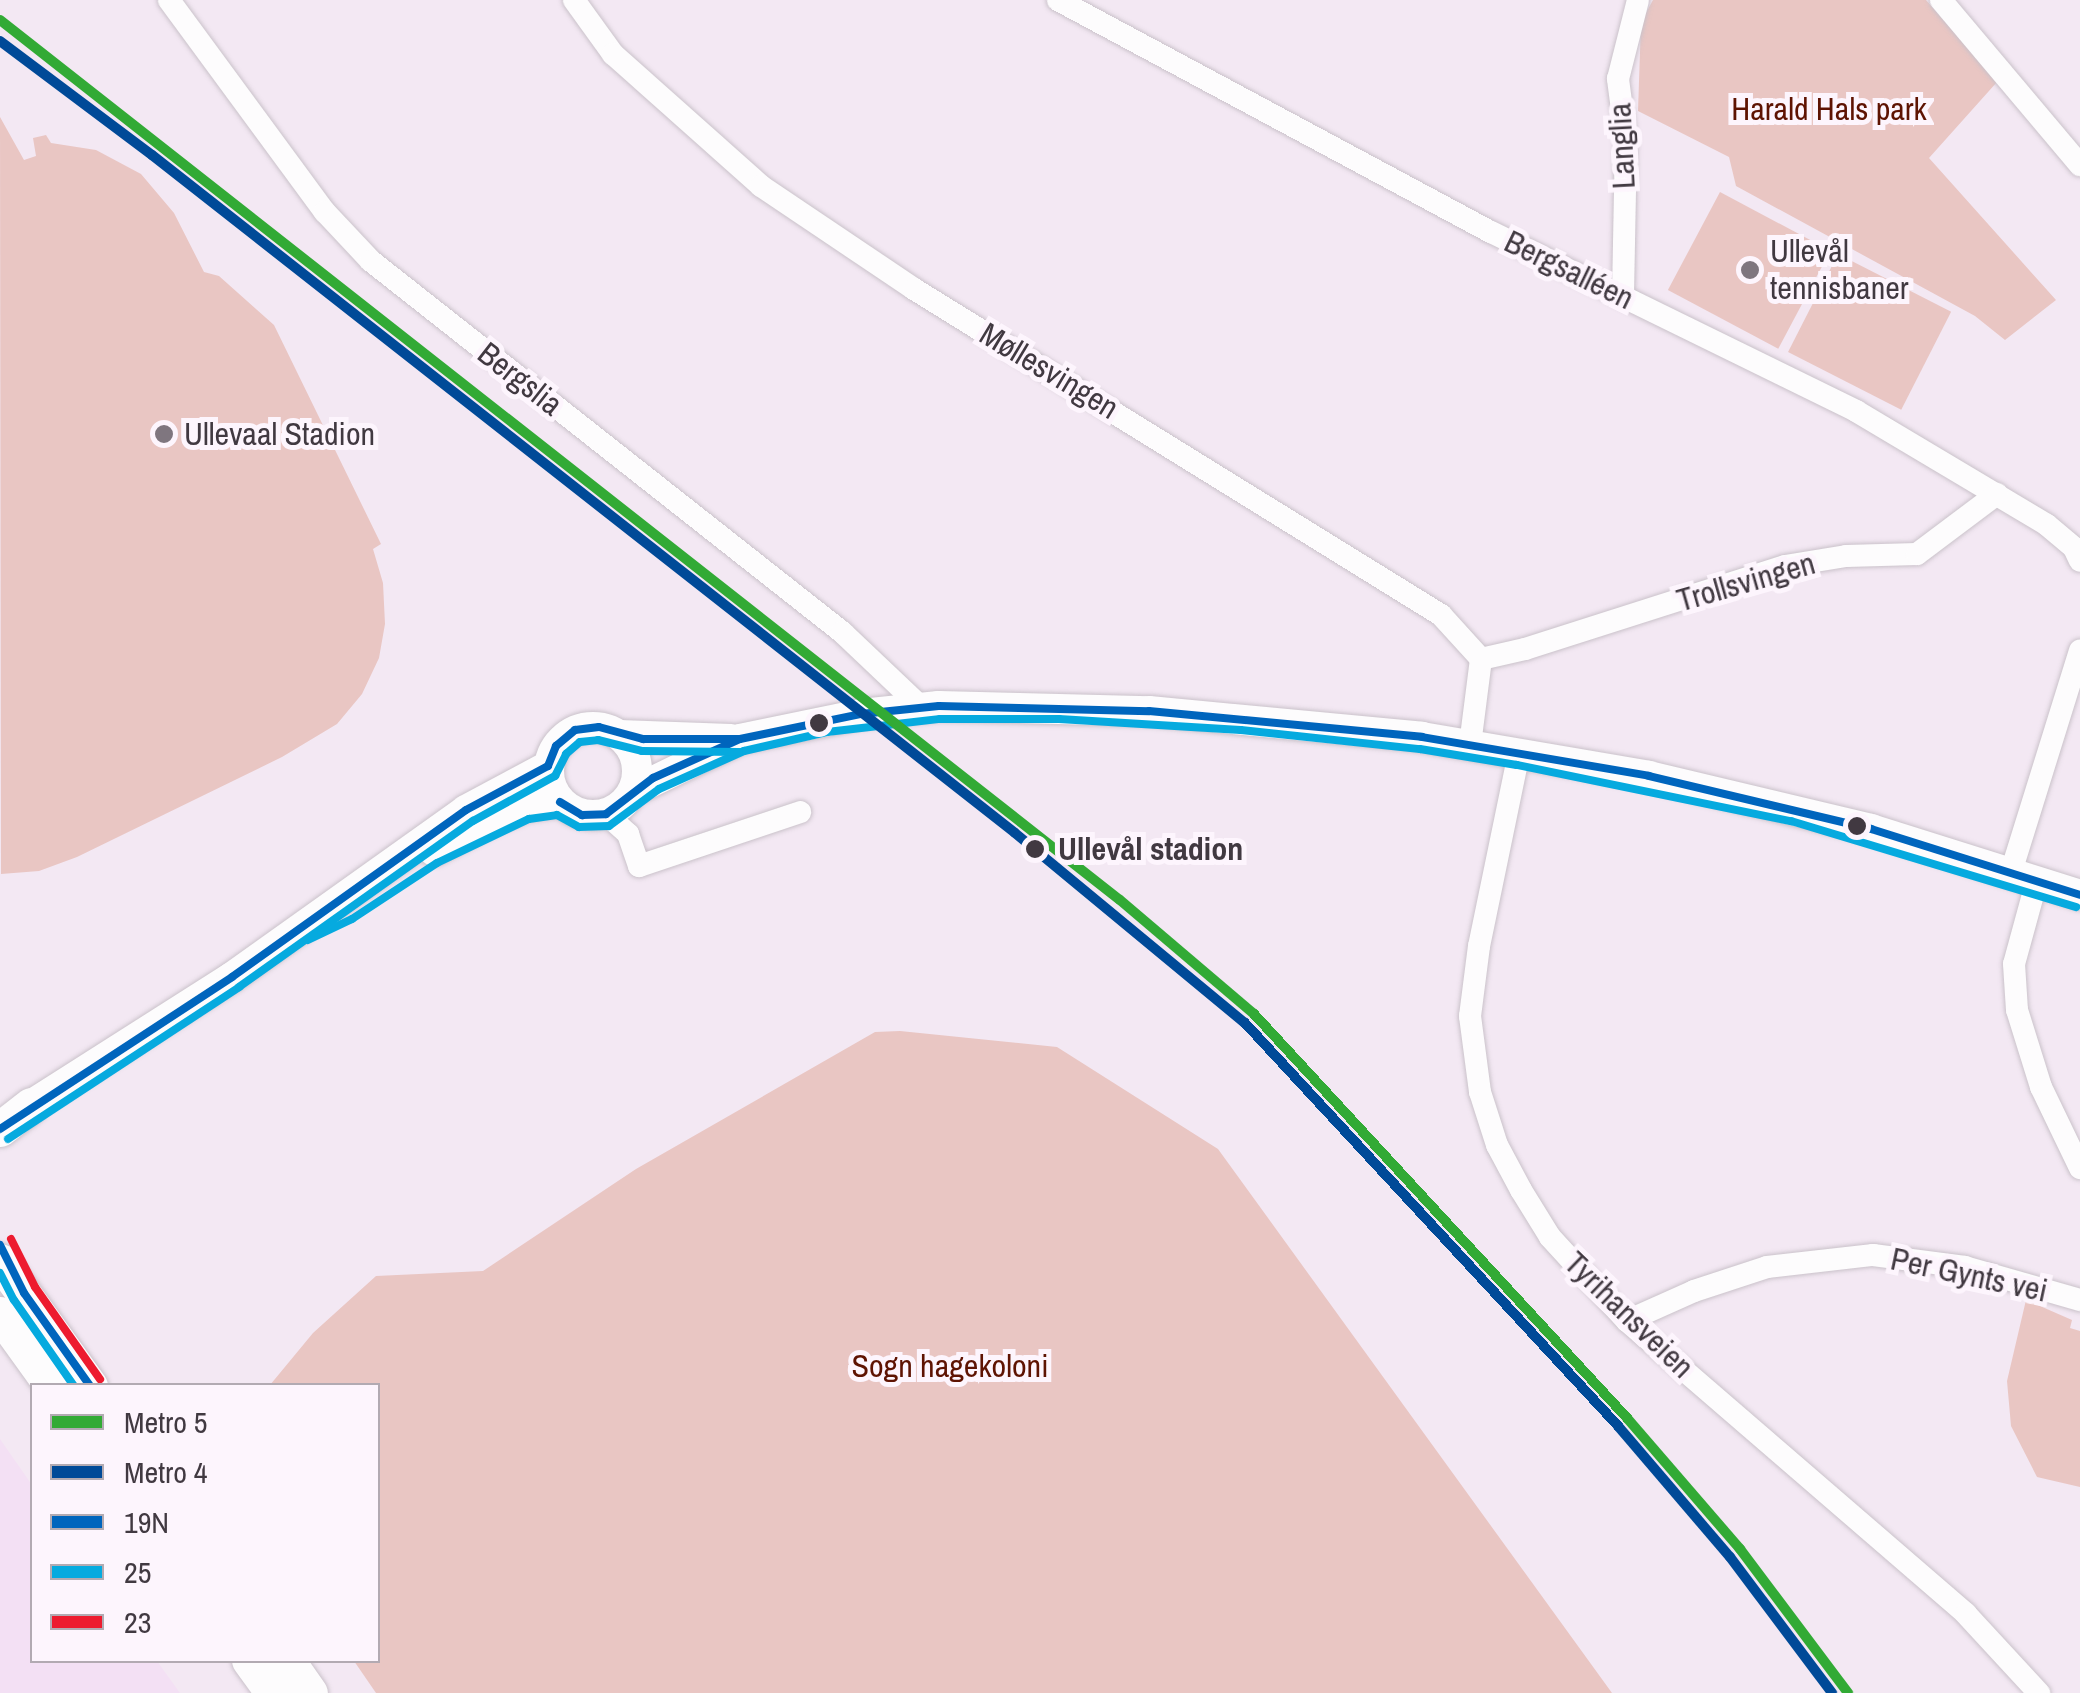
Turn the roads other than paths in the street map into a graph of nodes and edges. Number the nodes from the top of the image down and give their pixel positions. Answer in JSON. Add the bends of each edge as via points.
{"nodes":[{"id":1,"x":169,"y":0,"type":"edge"},
{"id":2,"x":574,"y":0,"type":"edge"},
{"id":3,"x":1058,"y":0,"type":"edge"},
{"id":4,"x":1638,"y":0,"type":"edge"},
{"id":5,"x":1941,"y":0,"type":"edge"},
{"id":6,"x":2080,"y":165,"type":"edge"},
{"id":7,"x":1623,"y":296,"type":"junction"},
{"id":8,"x":1998,"y":494,"type":"junction"},
{"id":9,"x":2078,"y":551,"type":"edge"},
{"id":10,"x":1482,"y":659,"type":"junction"},
{"id":11,"x":2078,"y":660,"type":"edge"},
{"id":12,"x":913,"y":708,"type":"junction"},
{"id":13,"x":619,"y":735,"type":"junction"},
{"id":14,"x":740,"y":739,"type":"junction"},
{"id":15,"x":1470,"y":745,"type":"junction"},
{"id":16,"x":1520,"y":753,"type":"junction"},
{"id":17,"x":548,"y":766,"type":"junction"},
{"id":18,"x":633,"y":791,"type":"junction"},
{"id":19,"x":560,"y":802,"type":"junction"},
{"id":20,"x":800,"y":812,"type":"dead end"},
{"id":21,"x":606,"y":814,"type":"junction"},
{"id":22,"x":2024,"y":876,"type":"junction"},
{"id":23,"x":2080,"y":894,"type":"edge"},
{"id":24,"x":303,"y":929,"type":"junction"},
{"id":25,"x":15,"y":1109,"type":"edge"},
{"id":26,"x":0,"y":1130,"type":"edge"},
{"id":27,"x":2080,"y":1168,"type":"edge"},
{"id":28,"x":0,"y":1246,"type":"edge"},
{"id":29,"x":0,"y":1260,"type":"edge"},
{"id":30,"x":2080,"y":1300,"type":"edge"},
{"id":31,"x":6,"y":1309,"type":"edge"},
{"id":32,"x":1628,"y":1321,"type":"junction"},
{"id":33,"x":50,"y":1383,"type":"edge"},
{"id":34,"x":87,"y":1383,"type":"edge"},
{"id":35,"x":251,"y":1663,"type":"edge"},
{"id":36,"x":289,"y":1663,"type":"edge"},
{"id":37,"x":272,"y":1693,"type":"edge"},
{"id":38,"x":310,"y":1693,"type":"edge"},
{"id":39,"x":2040,"y":1693,"type":"edge"}],
"edges":[{"from":1,"to":12,"type":"street","name":"Bergslia","via":[[325,212],[371,260],[842,632]]},
{"from":2,"to":10,"type":"street","name":"Møllesvingen","via":[[613,54],[761,186],[914,289],[1441,614]]},
{"from":3,"to":7,"type":"street","name":"Bergsalléen"},
{"from":4,"to":7,"type":"street","name":"Langlia","via":[[1618,79],[1626,140]]},
{"from":5,"to":6,"type":"street"},
{"from":7,"to":8,"type":"street","name":"Bergsalléen","via":[[1856,410]]},
{"from":8,"to":9,"type":"street","name":"Bergsalléen"},
{"from":8,"to":10,"type":"street","name":"Trollsvingen","via":[[1917,554],[1785,566]]},
{"from":10,"to":15,"type":"street"},
{"from":11,"to":22,"type":"street"},
{"from":12,"to":14,"type":"main road"},
{"from":12,"to":15,"type":"main road","via":[[1149,712]]},
{"from":13,"to":14,"type":"main road"},
{"from":13,"to":17,"type":"main road","via":[[599,727],[575,730],[556,746]]},
{"from":13,"to":18,"type":"main road","via":[[637,767]]},
{"from":14,"to":18,"type":"main road"},
{"from":15,"to":16,"type":"main road"},
{"from":16,"to":22,"type":"main road","via":[[1794,808]]},
{"from":16,"to":32,"type":"street","name":"Tyrihansveien","via":[[1479,946],[1470,1016],[1474,1061],[1497,1145],[1521,1190],[1550,1237]]},
{"from":17,"to":19,"type":"main road"},
{"from":17,"to":24,"type":"main road","via":[[466,810]]},
{"from":18,"to":21,"type":"main road"},
{"from":19,"to":21,"type":"main road","via":[[582,815]]},
{"from":19,"to":24,"type":"main road","via":[[493,820]]},
{"from":20,"to":21,"type":"street","via":[[639,866],[628,834]]},
{"from":22,"to":23,"type":"main road"},
{"from":22,"to":27,"type":"street","via":[[2014,964],[2018,1010],[2040,1088]]},
{"from":24,"to":25,"type":"main road"},
{"from":25,"to":26,"type":"highway"},
{"from":28,"to":31,"type":"highway"},
{"from":29,"to":31,"type":"highway"},
{"from":30,"to":32,"type":"street","name":"Per Gynts vei","via":[[1964,1267],[1873,1256],[1767,1267]]},
{"from":31,"to":33,"type":"highway"},
{"from":31,"to":34,"type":"highway"},
{"from":32,"to":39,"type":"street","name":"Tyrihansveien","via":[[1966,1614]]},
{"from":35,"to":37,"type":"highway"},
{"from":36,"to":38,"type":"highway"}]}
